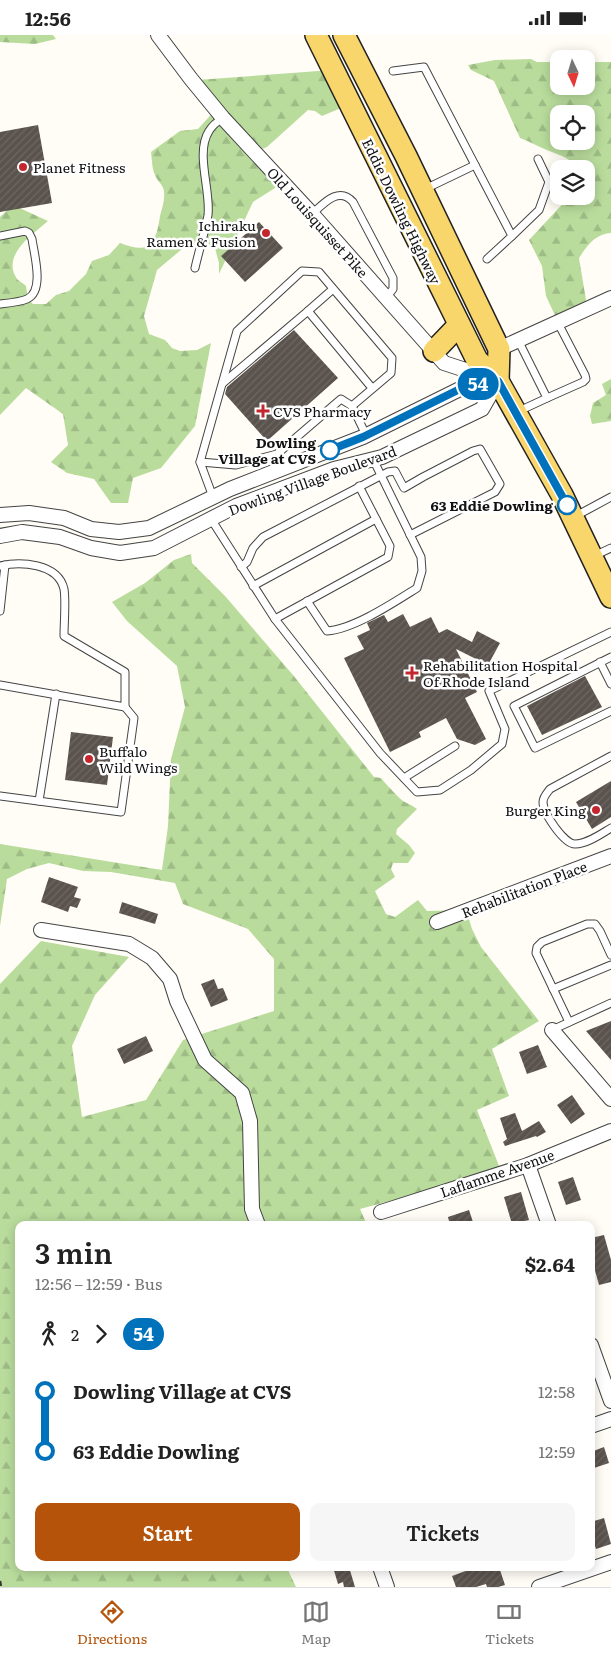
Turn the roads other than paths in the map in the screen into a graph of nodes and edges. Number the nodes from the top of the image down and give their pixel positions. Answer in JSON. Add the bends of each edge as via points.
{"nodes":[{"id":1,"x":158,"y":35,"type":"edge"},
{"id":2,"x":316,"y":35,"type":"edge"},
{"id":3,"x":344,"y":35,"type":"edge"},
{"id":4,"x":393,"y":71,"type":"dead end"},
{"id":5,"x":223,"y":118,"type":"junction"},
{"id":6,"x":538,"y":159,"type":"dead end"},
{"id":7,"x":475,"y":165,"type":"junction"},
{"id":8,"x":422,"y":190,"type":"junction"},
{"id":9,"x":312,"y":214,"type":"junction"},
{"id":10,"x":0,"y":236,"type":"edge"},
{"id":11,"x":512,"y":236,"type":"junction"},
{"id":12,"x":487,"y":259,"type":"dead end"},
{"id":13,"x":195,"y":267,"type":"dead end"},
{"id":14,"x":333,"y":289,"type":"junction"},
{"id":15,"x":386,"y":298,"type":"junction"},
{"id":16,"x":611,"y":299,"type":"edge"},
{"id":17,"x":0,"y":304,"type":"edge"},
{"id":18,"x":308,"y":311,"type":"junction"},
{"id":19,"x":558,"y":323,"type":"junction"},
{"id":20,"x":459,"y":325,"type":"junction"},
{"id":21,"x":518,"y":340,"type":"junction"},
{"id":22,"x":499,"y":349,"type":"junction"},
{"id":23,"x":434,"y":351,"type":"junction"},
{"id":24,"x":498,"y":381,"type":"junction"},
{"id":25,"x":222,"y":384,"type":"junction"},
{"id":26,"x":372,"y":389,"type":"junction"},
{"id":27,"x":547,"y":398,"type":"junction"},
{"id":28,"x":352,"y":406,"type":"junction"},
{"id":29,"x":516,"y":413,"type":"junction"},
{"id":30,"x":366,"y":435,"type":"junction"},
{"id":31,"x":373,"y":459,"type":"junction"},
{"id":32,"x":200,"y":462,"type":"junction"},
{"id":33,"x":380,"y":475,"type":"junction"},
{"id":34,"x":359,"y":486,"type":"junction"},
{"id":35,"x":212,"y":497,"type":"junction"},
{"id":36,"x":611,"y":497,"type":"edge"},
{"id":37,"x":0,"y":515,"type":"edge"},
{"id":38,"x":573,"y":517,"type":"junction"},
{"id":39,"x":211,"y":519,"type":"junction"},
{"id":40,"x":376,"y":519,"type":"junction"},
{"id":41,"x":410,"y":535,"type":"junction"},
{"id":42,"x":0,"y":536,"type":"edge"},
{"id":43,"x":611,"y":548,"type":"edge"},
{"id":44,"x":592,"y":557,"type":"junction"},
{"id":45,"x":3,"y":566,"type":"edge"},
{"id":46,"x":241,"y":567,"type":"junction"},
{"id":47,"x":253,"y":586,"type":"junction"},
{"id":48,"x":609,"y":590,"type":"edge"},
{"id":49,"x":307,"y":601,"type":"junction"},
{"id":50,"x":0,"y":611,"type":"edge"},
{"id":51,"x":275,"y":619,"type":"junction"},
{"id":52,"x":611,"y":632,"type":"edge"},
{"id":53,"x":611,"y":657,"type":"edge"},
{"id":54,"x":600,"y":662,"type":"junction"},
{"id":55,"x":611,"y":684,"type":"edge"},
{"id":56,"x":0,"y":685,"type":"edge"},
{"id":57,"x":56,"y":695,"type":"junction"},
{"id":58,"x":125,"y":707,"type":"junction"},
{"id":59,"x":611,"y":711,"type":"edge"},
{"id":60,"x":455,"y":745,"type":"dead end"},
{"id":61,"x":611,"y":756,"type":"edge"},
{"id":62,"x":404,"y":778,"type":"junction"},
{"id":63,"x":0,"y":796,"type":"edge"},
{"id":64,"x":39,"y":801,"type":"junction"},
{"id":65,"x":611,"y":828,"type":"edge"},
{"id":66,"x":611,"y":856,"type":"edge"},
{"id":67,"x":437,"y":923,"type":"dead end"},
{"id":68,"x":41,"y":930,"type":"dead end"},
{"id":69,"x":611,"y":955,"type":"edge"},
{"id":70,"x":611,"y":965,"type":"edge"},
{"id":71,"x":553,"y":989,"type":"junction"},
{"id":72,"x":611,"y":1003,"type":"edge"},
{"id":73,"x":570,"y":1022,"type":"junction"},
{"id":74,"x":552,"y":1030,"type":"joint"},
{"id":75,"x":611,"y":1099,"type":"edge"},
{"id":76,"x":611,"y":1131,"type":"edge"},
{"id":77,"x":528,"y":1165,"type":"junction"},
{"id":78,"x":381,"y":1212,"type":"dead end"},
{"id":79,"x":256,"y":1221,"type":"edge"},
{"id":80,"x":548,"y":1221,"type":"edge"},
{"id":81,"x":595,"y":1356,"type":"edge"},
{"id":82,"x":611,"y":1401,"type":"edge"},
{"id":83,"x":611,"y":1419,"type":"edge"},
{"id":84,"x":595,"y":1425,"type":"edge"},
{"id":85,"x":611,"y":1562,"type":"edge"},
{"id":86,"x":595,"y":1568,"type":"edge"},
{"id":87,"x":381,"y":1571,"type":"edge"},
{"id":88,"x":585,"y":1571,"type":"edge"},
{"id":89,"x":387,"y":1587,"type":"edge"},
{"id":90,"x":539,"y":1587,"type":"edge"}],
"edges":[{"from":1,"to":5,"type":"street","name":"Old Louisquisset Pike"},
{"from":2,"to":20,"type":"main road","name":"Eddie Dowling Highway"},
{"from":3,"to":8,"type":"main road","name":"Eddie Dowling Highway"},
{"from":4,"to":7,"type":"lane","via":[[424,67]]},
{"from":5,"to":9,"type":"street","name":"Old Louisquisset Pike"},
{"from":5,"to":13,"type":"lane","via":[[209,131],[204,143],[208,215]]},
{"from":6,"to":11,"type":"lane","via":[[550,182],[539,210]]},
{"from":7,"to":8,"type":"lane"},
{"from":7,"to":11,"type":"lane"},
{"from":8,"to":22,"type":"main road","name":"Eddie Dowling Highway"},
{"from":9,"to":15,"type":"street","name":"Old Louisquisset Pike"},
{"from":9,"to":15,"type":"lane","via":[[336,195],[353,202],[393,278],[393,289]]},
{"from":10,"to":17,"type":"lane","via":[[29,233],[38,281],[26,300]]},
{"from":11,"to":12,"type":"lane"},
{"from":14,"to":18,"type":"lane"},
{"from":14,"to":25,"type":"lane","via":[[318,272],[302,271],[237,331]]},
{"from":14,"to":26,"type":"lane","via":[[392,358],[391,373]]},
{"from":15,"to":23,"type":"street","name":"Old Louisquisset Pike"},
{"from":16,"to":19,"type":"street"},
{"from":18,"to":25,"type":"lane"},
{"from":18,"to":26,"type":"lane"},
{"from":19,"to":21,"type":"street"},
{"from":19,"to":27,"type":"lane","via":[[586,379]]},
{"from":20,"to":23,"type":"main road"},
{"from":20,"to":24,"type":"main road","name":"Eddie Dowling Highway","via":[[477,360]]},
{"from":21,"to":22,"type":"street"},
{"from":21,"to":27,"type":"lane"},
{"from":22,"to":24,"type":"main road","name":"Eddie Dowling Highway"},
{"from":23,"to":24,"type":"street","name":"Old Louisquisset Pike","via":[[444,363]]},
{"from":24,"to":29,"type":"main road","name":"Eddie Dowling Highway"},
{"from":24,"to":30,"type":"street","name":"Dowling Village Boulevard","via":[[466,386]]},
{"from":24,"to":31,"type":"street","name":"Dowling Village Boulevard","via":[[482,409]]},
{"from":25,"to":32,"type":"lane"},
{"from":26,"to":28,"type":"lane"},
{"from":27,"to":29,"type":"lane"},
{"from":28,"to":30,"type":"lane"},
{"from":28,"to":32,"type":"lane","via":[[342,399],[277,454],[236,465]]},
{"from":29,"to":38,"type":"main road","name":"Eddie Dowling Highway"},
{"from":30,"to":35,"type":"street","name":"Dowling Village Boulevard"},
{"from":31,"to":33,"type":"lane"},
{"from":31,"to":39,"type":"street","name":"Dowling Village Boulevard","via":[[280,489]]},
{"from":32,"to":35,"type":"lane"},
{"from":33,"to":34,"type":"lane"},
{"from":33,"to":41,"type":"lane"},
{"from":33,"to":41,"type":"lane","via":[[395,471],[404,488],[480,449],[500,483],[495,492]]},
{"from":34,"to":40,"type":"lane"},
{"from":34,"to":46,"type":"lane","via":[[263,537]]},
{"from":35,"to":37,"type":"street","name":"Dowling Village Boulevard","via":[[149,528],[119,533],[91,529],[64,518],[38,514]]},
{"from":36,"to":38,"type":"lane"},
{"from":38,"to":44,"type":"main road","name":"Eddie Dowling Highway"},
{"from":39,"to":42,"type":"street","name":"Dowling Village Boulevard","via":[[154,548],[120,553],[91,548],[60,537],[22,532]]},
{"from":39,"to":46,"type":"lane"},
{"from":40,"to":47,"type":"lane"},
{"from":40,"to":49,"type":"lane","via":[[390,546],[388,557]]},
{"from":41,"to":49,"type":"lane","via":[[421,557],[422,571],[417,588],[410,593],[340,630],[326,631]]},
{"from":43,"to":44,"type":"lane"},
{"from":44,"to":48,"type":"main road","name":"Eddie Dowling Highway"},
{"from":45,"to":50,"type":"lane"},
{"from":45,"to":58,"type":"lane","via":[[22,563],[56,575],[64,589],[64,636],[124,672]]},
{"from":46,"to":47,"type":"lane"},
{"from":47,"to":51,"type":"lane"},
{"from":49,"to":51,"type":"lane"},
{"from":51,"to":62,"type":"lane","via":[[380,753]]},
{"from":52,"to":62,"type":"lane","via":[[489,691],[506,729],[502,744],[471,770],[440,790],[417,792]]},
{"from":53,"to":54,"type":"lane"},
{"from":54,"to":55,"type":"lane"},
{"from":54,"to":59,"type":"lane","via":[[514,706],[535,748]]},
{"from":56,"to":57,"type":"lane"},
{"from":57,"to":58,"type":"lane"},
{"from":57,"to":64,"type":"lane"},
{"from":58,"to":64,"type":"lane","via":[[134,718],[122,812]]},
{"from":60,"to":62,"type":"lane"},
{"from":61,"to":65,"type":"lane","via":[[550,789],[543,802],[563,839],[569,843],[585,842]]},
{"from":63,"to":64,"type":"lane"},
{"from":66,"to":67,"type":"street","name":"Rehabilitation Place"},
{"from":68,"to":79,"type":"street","via":[[129,945],[152,958],[170,979],[205,1060],[242,1093],[250,1121],[252,1209]]},
{"from":69,"to":71,"type":"lane","via":[[595,924],[587,924],[542,942],[536,953]]},
{"from":70,"to":71,"type":"lane"},
{"from":71,"to":73,"type":"lane"},
{"from":72,"to":73,"type":"lane"},
{"from":73,"to":74,"type":"lane"},
{"from":74,"to":75,"type":"street"},
{"from":76,"to":77,"type":"street","name":"Laflamme Avenue"},
{"from":77,"to":78,"type":"street","name":"Laflamme Avenue"},
{"from":77,"to":80,"type":"street"},
{"from":81,"to":82,"type":"street"},
{"from":83,"to":84,"type":"street"},
{"from":85,"to":86,"type":"street"},
{"from":87,"to":89,"type":"street"},
{"from":88,"to":90,"type":"street"}]}
